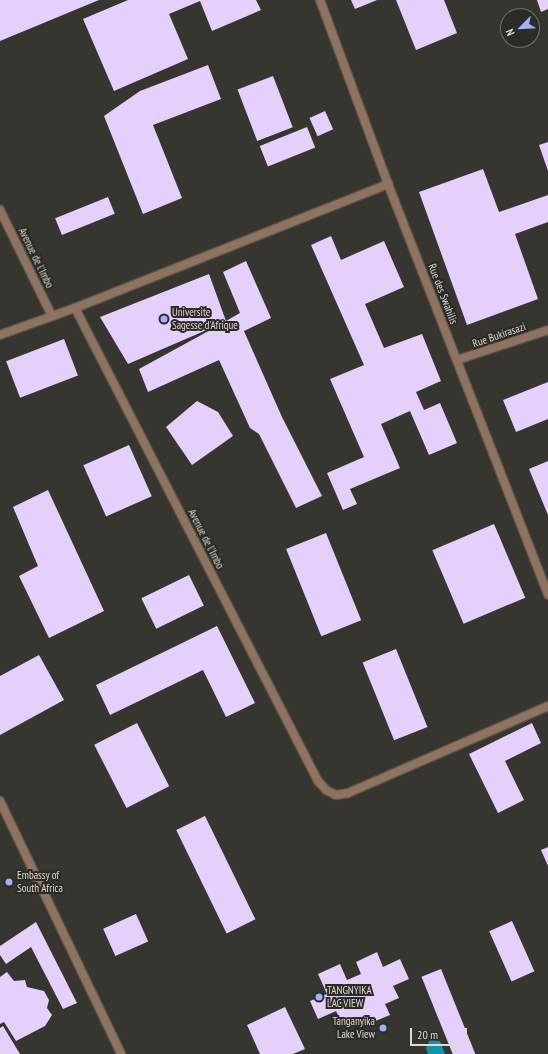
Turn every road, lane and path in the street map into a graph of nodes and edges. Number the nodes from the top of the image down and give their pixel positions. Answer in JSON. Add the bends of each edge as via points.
{"nodes":[{"id":1,"x":320,"y":0,"type":"edge"},
{"id":2,"x":388,"y":184,"type":"junction"},
{"id":3,"x":0,"y":210,"type":"edge"},
{"id":4,"x":75,"y":308,"type":"junction"},
{"id":5,"x":52,"y":316,"type":"junction"},
{"id":6,"x":548,"y":330,"type":"edge"},
{"id":7,"x":0,"y":335,"type":"edge"},
{"id":8,"x":457,"y":360,"type":"junction"},
{"id":9,"x":548,"y":595,"type":"edge"},
{"id":10,"x":548,"y":706,"type":"edge"},
{"id":11,"x":0,"y":801,"type":"edge"},
{"id":12,"x":121,"y":1054,"type":"edge"}],
"edges":[{"from":1,"to":2,"type":"street","name":"Rue des Swahilis"},
{"from":2,"to":4,"type":"street"},
{"from":2,"to":8,"type":"street","name":"Rue des Swahilis"},
{"from":3,"to":5,"type":"street","name":"Avenue de l'Imbo"},
{"from":4,"to":5,"type":"street"},
{"from":4,"to":10,"type":"street","name":"Avenue de l'Imbo","via":[[318,780],[326,790],[336,795],[348,793]]},
{"from":5,"to":7,"type":"street"},
{"from":6,"to":8,"type":"street","name":"Rue Bukirasazi"},
{"from":8,"to":9,"type":"street","name":"Rue des Swahilis"},
{"from":11,"to":12,"type":"street"}]}
